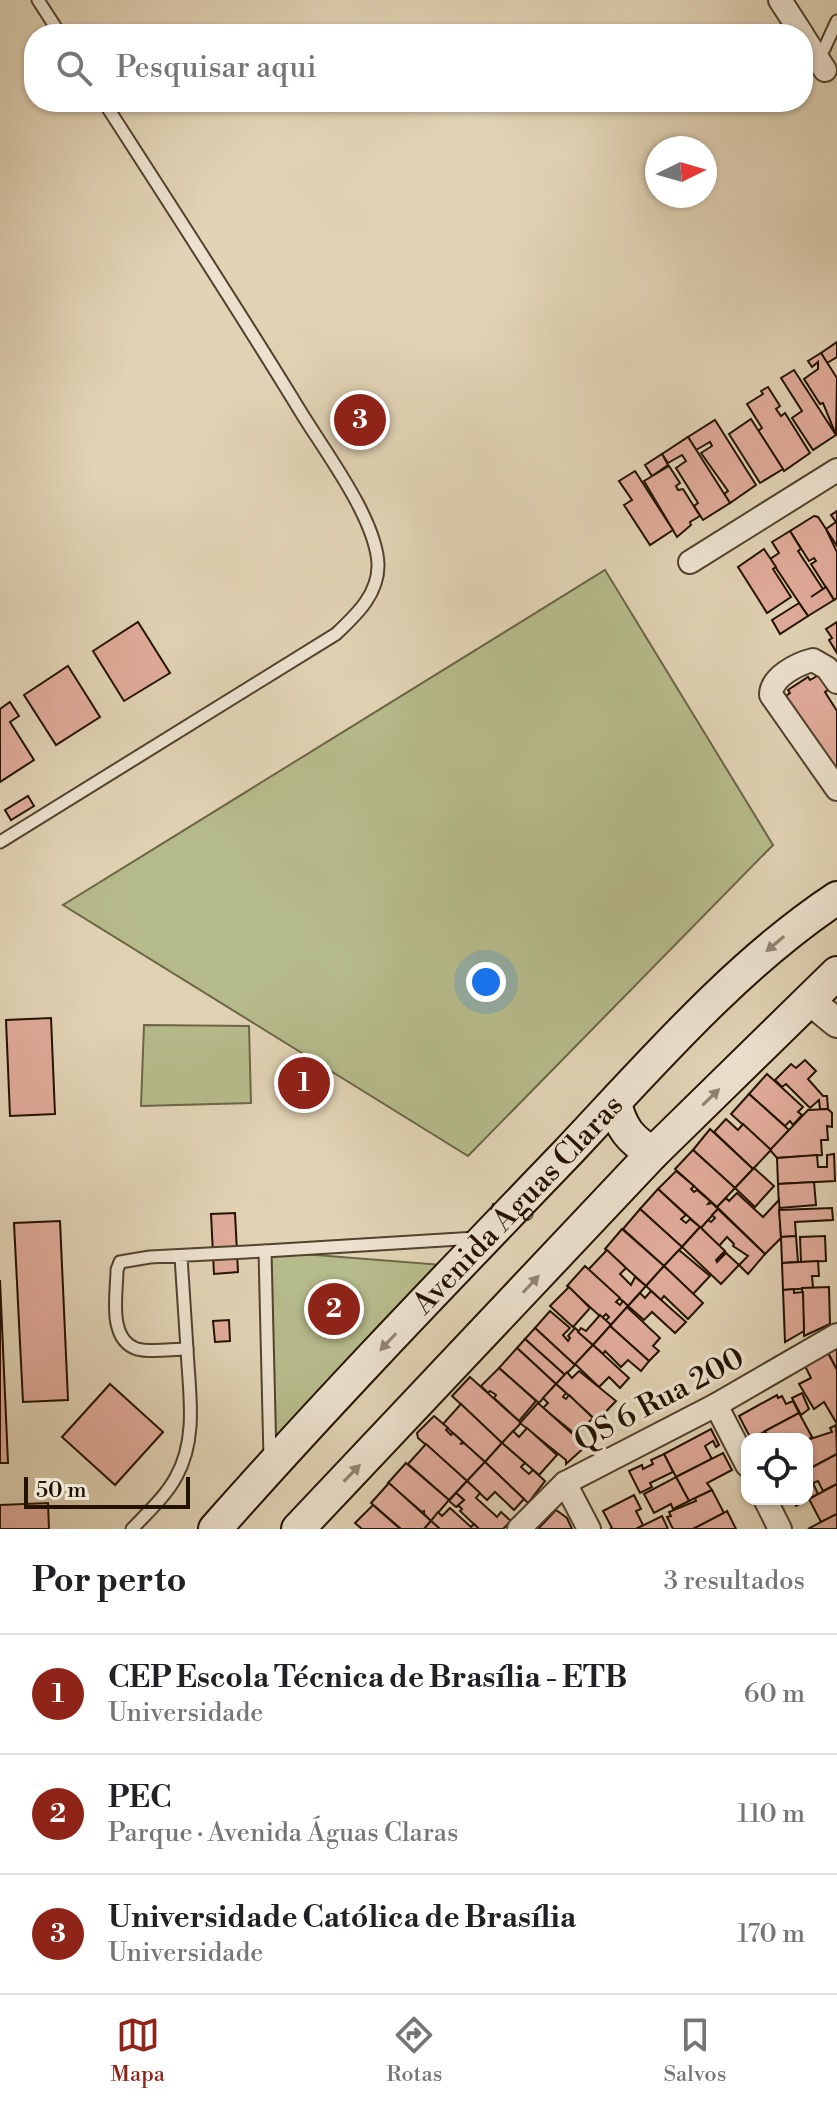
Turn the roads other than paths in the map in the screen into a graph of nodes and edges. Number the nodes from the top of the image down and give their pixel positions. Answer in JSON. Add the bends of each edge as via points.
{"nodes":[{"id":1,"x":38,"y":0,"type":"edge"},
{"id":2,"x":780,"y":0,"type":"edge"},
{"id":3,"x":837,"y":21,"type":"edge"},
{"id":4,"x":54,"y":24,"type":"edge"},
{"id":5,"x":795,"y":24,"type":"edge"},
{"id":6,"x":813,"y":49,"type":"edge"},
{"id":7,"x":829,"y":70,"type":"edge"},
{"id":8,"x":110,"y":112,"type":"edge"},
{"id":9,"x":837,"y":470,"type":"edge"},
{"id":10,"x":690,"y":562,"type":"dead end"},
{"id":11,"x":837,"y":682,"type":"edge"},
{"id":12,"x":837,"y":789,"type":"edge"},
{"id":13,"x":0,"y":842,"type":"edge"},
{"id":14,"x":837,"y":898,"type":"edge"},
{"id":15,"x":837,"y":975,"type":"edge"},
{"id":16,"x":809,"y":1000,"type":"junction"},
{"id":17,"x":837,"y":1023,"type":"edge"},
{"id":18,"x":615,"y":1103,"type":"junction"},
{"id":19,"x":653,"y":1153,"type":"junction"},
{"id":20,"x":486,"y":1238,"type":"junction"},
{"id":21,"x":265,"y":1251,"type":"junction"},
{"id":22,"x":181,"y":1257,"type":"junction"},
{"id":23,"x":837,"y":1335,"type":"edge"},
{"id":24,"x":187,"y":1349,"type":"junction"},
{"id":25,"x":716,"y":1405,"type":"junction"},
{"id":26,"x":741,"y":1453,"type":"edge"},
{"id":27,"x":270,"y":1467,"type":"junction"},
{"id":28,"x":565,"y":1483,"type":"junction"},
{"id":29,"x":768,"y":1505,"type":"edge"},
{"id":30,"x":132,"y":1529,"type":"edge"},
{"id":31,"x":215,"y":1529,"type":"edge"},
{"id":32,"x":298,"y":1529,"type":"edge"},
{"id":33,"x":519,"y":1529,"type":"edge"},
{"id":34,"x":589,"y":1529,"type":"edge"},
{"id":35,"x":780,"y":1529,"type":"edge"}],
"edges":[{"from":1,"to":4,"type":"lane"},
{"from":2,"to":5,"type":"street"},
{"from":3,"to":7,"type":"lane","via":[[824,49]]},
{"from":6,"to":7,"type":"street"},
{"from":8,"to":13,"type":"lane","via":[[358,505],[373,539],[378,577],[358,613],[336,634]]},
{"from":9,"to":10,"type":"street"},
{"from":11,"to":12,"type":"street","via":[[813,660],[775,680],[771,695]]},
{"from":14,"to":18,"type":"main road","name":"Avenida Águas Claras","one_way":true,"via":[[749,966]]},
{"from":15,"to":16,"type":"main road","name":"Avenida Águas Claras"},
{"from":16,"to":17,"type":"street"},
{"from":19,"to":16,"type":"main road","name":"Avenida Águas Claras","one_way":true},
{"from":18,"to":19,"type":"main road","via":[[626,1133]]},
{"from":18,"to":20,"type":"main road","name":"Avenida Águas Claras"},
{"from":32,"to":19,"type":"main road","name":"Avenida Águas Claras","one_way":true},
{"from":20,"to":21,"type":"lane"},
{"from":20,"to":27,"type":"main road","name":"Avenida Águas Claras","one_way":true},
{"from":21,"to":22,"type":"lane"},
{"from":21,"to":27,"type":"lane"},
{"from":22,"to":24,"type":"lane"},
{"from":22,"to":24,"type":"lane","via":[[120,1262],[117,1323],[124,1341],[137,1349]]},
{"from":23,"to":25,"type":"street","name":"QS 6 Rua 200"},
{"from":24,"to":30,"type":"lane","via":[[187,1452],[176,1479]]},
{"from":25,"to":26,"type":"street"},
{"from":25,"to":28,"type":"street","name":"QS 6 Rua 200"},
{"from":27,"to":31,"type":"main road","name":"Avenida Águas Claras"},
{"from":28,"to":33,"type":"street","name":"QS 6 Rua 200"},
{"from":28,"to":34,"type":"street"},
{"from":29,"to":35,"type":"street"}]}
